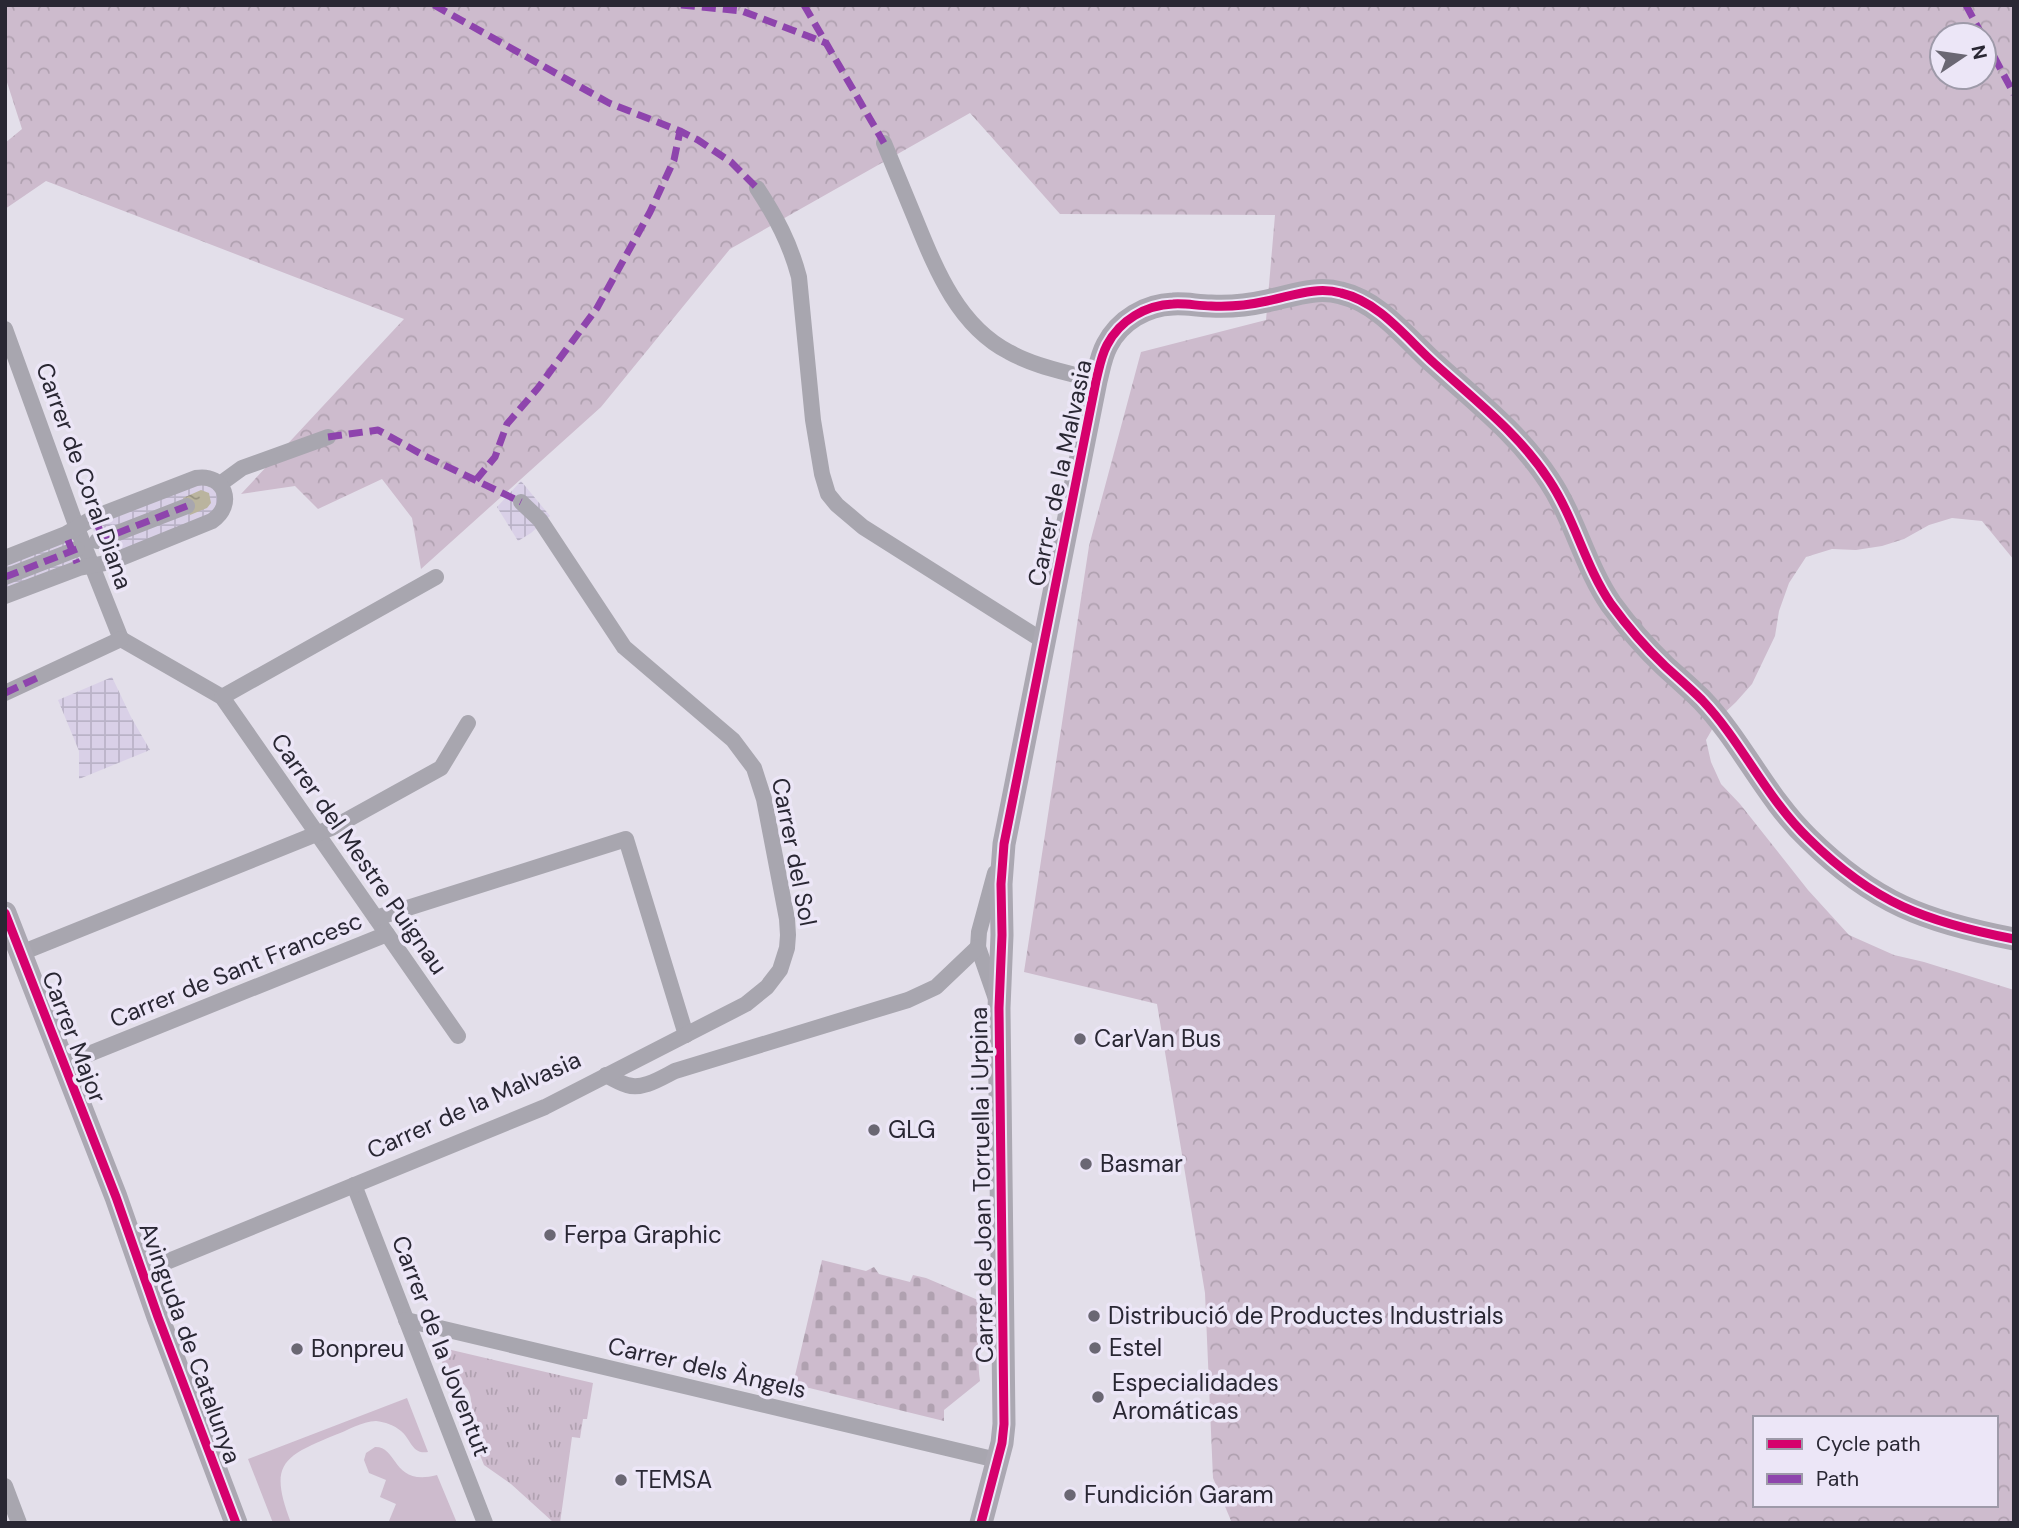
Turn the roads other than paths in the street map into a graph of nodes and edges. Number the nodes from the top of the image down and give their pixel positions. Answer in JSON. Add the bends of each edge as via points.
{"nodes":[{"id":1,"x":884,"y":143,"type":"dead end"},
{"id":2,"x":757,"y":188,"type":"dead end"},
{"id":3,"x":5,"y":329,"type":"edge"},
{"id":4,"x":1096,"y":381,"type":"junction"},
{"id":5,"x":328,"y":437,"type":"dead end"},
{"id":6,"x":220,"y":484,"type":"junction"},
{"id":7,"x":521,"y":502,"type":"dead end"},
{"id":8,"x":187,"y":506,"type":"dead end"},
{"id":9,"x":77,"y":549,"type":"junction"},
{"id":10,"x":109,"y":556,"type":"dead end"},
{"id":11,"x":5,"y":558,"type":"edge"},
{"id":12,"x":5,"y":577,"type":"edge"},
{"id":13,"x":436,"y":577,"type":"dead end"},
{"id":14,"x":5,"y":596,"type":"edge"},
{"id":15,"x":121,"y":639,"type":"junction"},
{"id":16,"x":1045,"y":642,"type":"junction"},
{"id":17,"x":5,"y":693,"type":"edge"},
{"id":18,"x":222,"y":697,"type":"junction"},
{"id":19,"x":468,"y":723,"type":"dead end"},
{"id":20,"x":319,"y":833,"type":"junction"},
{"id":21,"x":1004,"y":844,"type":"junction"},
{"id":22,"x":5,"y":914,"type":"edge"},
{"id":23,"x":376,"y":918,"type":"junction"},
{"id":24,"x":387,"y":934,"type":"junction"},
{"id":25,"x":2014,"y":939,"type":"edge"},
{"id":26,"x":978,"y":947,"type":"junction"},
{"id":27,"x":21,"y":953,"type":"junction"},
{"id":28,"x":999,"y":1008,"type":"junction"},
{"id":29,"x":686,"y":1035,"type":"junction"},
{"id":30,"x":458,"y":1036,"type":"dead end"},
{"id":31,"x":64,"y":1064,"type":"junction"},
{"id":32,"x":606,"y":1075,"type":"junction"},
{"id":33,"x":108,"y":1175,"type":"joint"},
{"id":34,"x":354,"y":1185,"type":"junction"},
{"id":35,"x":142,"y":1272,"type":"junction"},
{"id":36,"x":406,"y":1320,"type":"junction"},
{"id":37,"x":998,"y":1460,"type":"junction"},
{"id":38,"x":5,"y":1486,"type":"edge"},
{"id":39,"x":19,"y":1523,"type":"edge"},
{"id":40,"x":236,"y":1523,"type":"edge"},
{"id":41,"x":485,"y":1523,"type":"edge"},
{"id":42,"x":981,"y":1523,"type":"edge"}],
"edges":[{"from":1,"to":4,"type":"street","via":[[933,263],[963,314],[1009,353]]},
{"from":2,"to":16,"type":"street","via":[[784,233],[799,277],[813,420],[828,494],[863,527]]},
{"from":3,"to":9,"type":"street","name":"Carrer de Coral Diana"},
{"from":4,"to":16,"type":"street","name":"Carrer de la Malvasia"},
{"from":4,"to":25,"type":"street","name":"Carrer de la Malvasia","via":[[1107,345],[1117,330],[1156,306],[1231,306],[1318,290],[1357,298],[1400,330],[1534,458],[1565,508],[1592,571],[1628,628],[1702,699],[1783,811],[1830,860],[1881,897],[1913,913]]},
{"from":5,"to":6,"type":"street","via":[[242,468]]},
{"from":6,"to":9,"type":"street","via":[[209,477],[196,478],[95,517]]},
{"from":6,"to":9,"type":"street","via":[[225,506],[212,521],[111,562]]},
{"from":7,"to":29,"type":"street","name":"Carrer del Sol","via":[[540,520],[624,647],[733,740],[761,783],[788,919],[784,959],[760,995]]},
{"from":8,"to":10,"type":"street","via":[[99,535]]},
{"from":9,"to":11,"type":"street","via":[[66,534]]},
{"from":9,"to":12,"type":"street"},
{"from":9,"to":14,"type":"street","via":[[79,568]]},
{"from":9,"to":15,"type":"street","name":"Carrer de Coral Diana"},
{"from":13,"to":18,"type":"street"},
{"from":15,"to":17,"type":"street"},
{"from":15,"to":18,"type":"street"},
{"from":16,"to":21,"type":"street","name":"Carrer de la Malvasia"},
{"from":18,"to":20,"type":"street","name":"Carrer del Mestre Puignau"},
{"from":19,"to":20,"type":"street","via":[[441,768]]},
{"from":20,"to":23,"type":"street","name":"Carrer del Mestre Puignau"},
{"from":20,"to":27,"type":"street"},
{"from":21,"to":26,"type":"street","name":"Carrer de la Malvasia","via":[[983,912]]},
{"from":21,"to":28,"type":"street","name":"Carrer de Joan Torruella i Urpina"},
{"from":22,"to":27,"type":"street","name":"Carrer Major"},
{"from":23,"to":24,"type":"street","name":"Carrer del Mestre Puignau"},
{"from":23,"to":29,"type":"street","name":"Carrer de Sant Francesc","via":[[626,839]]},
{"from":24,"to":30,"type":"street","name":"Carrer del Mestre Puignau"},
{"from":24,"to":31,"type":"street","name":"Carrer de Sant Francesc"},
{"from":26,"to":28,"type":"street","name":"Carrer de la Malvasia"},
{"from":26,"to":32,"type":"street","name":"Carrer de la Malvasia","via":[[936,987],[908,1000],[675,1071],[640,1086]]},
{"from":27,"to":31,"type":"street","name":"Carrer Major"},
{"from":28,"to":37,"type":"street","name":"Carrer de Joan Torruella i Urpina","via":[[1004,1424]]},
{"from":29,"to":32,"type":"street","name":"Carrer del Sol"},
{"from":31,"to":33,"type":"street","name":"Carrer Major"},
{"from":32,"to":34,"type":"street","name":"Carrer de la Malvasia","via":[[545,1107]]},
{"from":33,"to":35,"type":"street","name":"Avinguda de Catalunya"},
{"from":34,"to":35,"type":"street","name":"Carrer de la Malvasia"},
{"from":34,"to":36,"type":"street","name":"Carrer de la Joventut"},
{"from":35,"to":40,"type":"street","name":"Avinguda de Catalunya"},
{"from":36,"to":37,"type":"street","name":"Carrer dels Àngels"},
{"from":36,"to":41,"type":"street","name":"Carrer de la Joventut"},
{"from":37,"to":42,"type":"street","name":"Carrer de Joan Torruella i Urpina"},
{"from":38,"to":39,"type":"street"}]}
